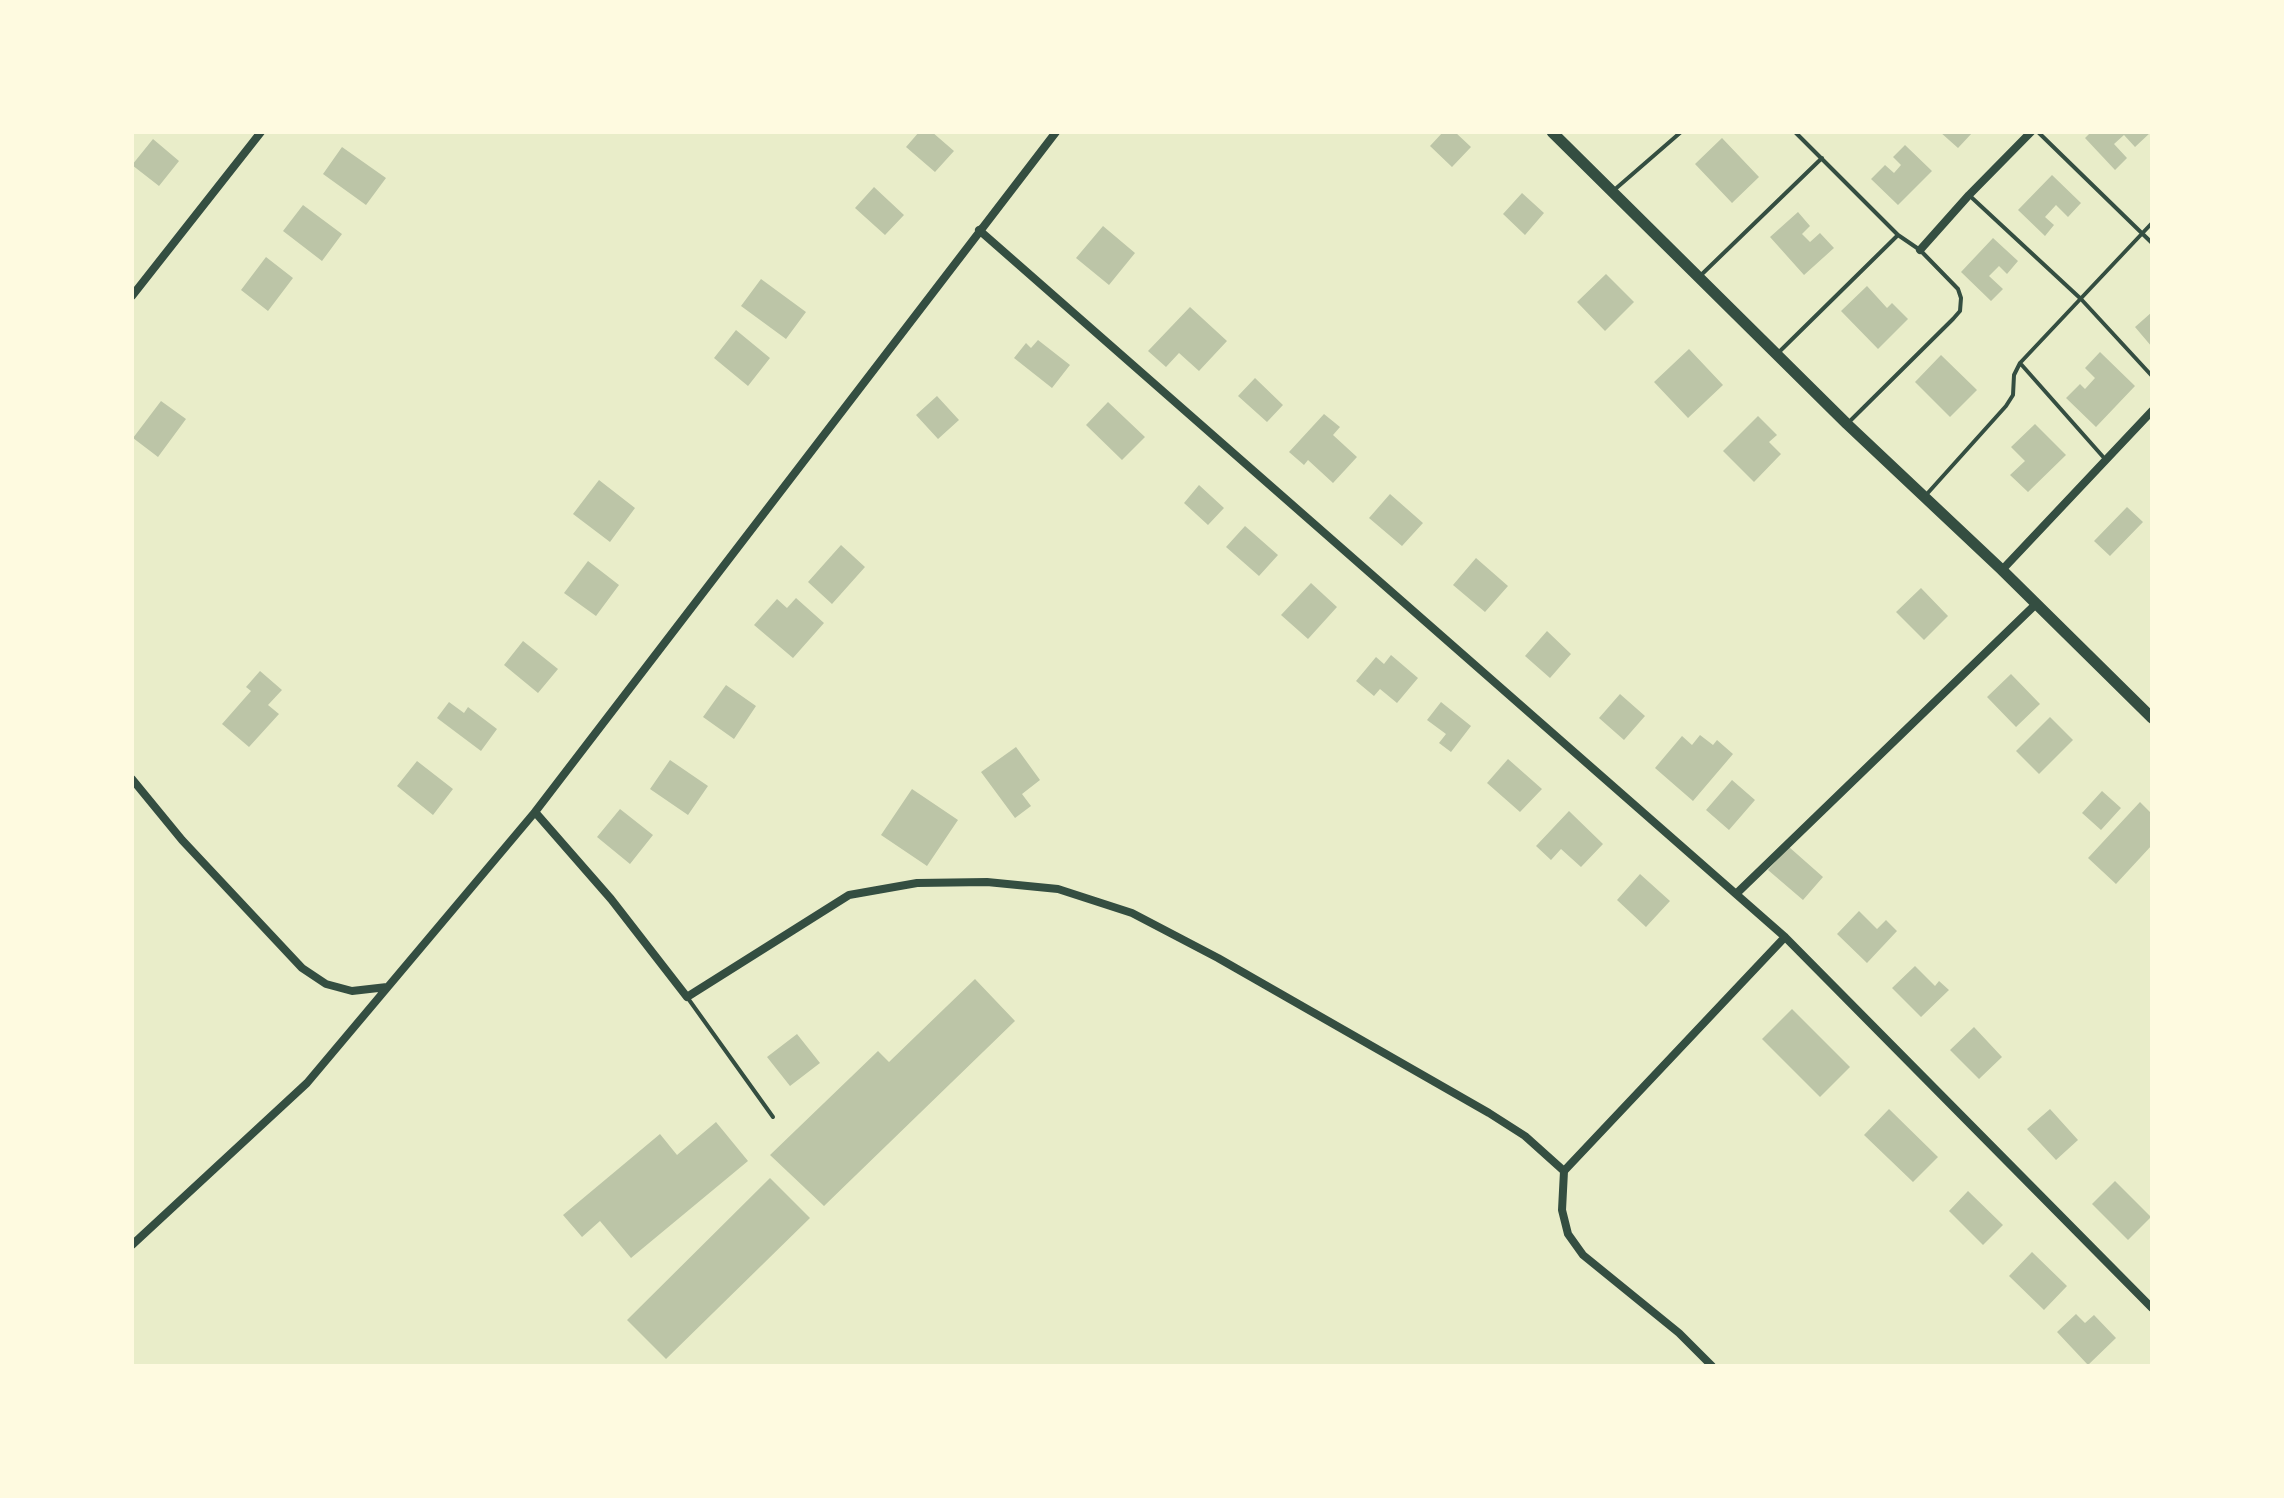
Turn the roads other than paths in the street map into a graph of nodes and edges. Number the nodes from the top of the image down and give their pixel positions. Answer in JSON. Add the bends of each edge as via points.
{"nodes":[{"id":1,"x":261,"y":132,"type":"edge"},
{"id":2,"x":1056,"y":132,"type":"edge"},
{"id":3,"x":1681,"y":132,"type":"edge"},
{"id":4,"x":1795,"y":132,"type":"edge"},
{"id":5,"x":2031,"y":132,"type":"edge"},
{"id":6,"x":2038,"y":132,"type":"edge"},
{"id":7,"x":1560,"y":135,"type":"edge"},
{"id":8,"x":1822,"y":158,"type":"junction"},
{"id":9,"x":1612,"y":192,"type":"junction"},
{"id":10,"x":1969,"y":195,"type":"junction"},
{"id":11,"x":2152,"y":223,"type":"edge"},
{"id":12,"x":979,"y":230,"type":"junction"},
{"id":13,"x":2142,"y":234,"type":"junction"},
{"id":14,"x":1898,"y":235,"type":"junction"},
{"id":15,"x":2152,"y":243,"type":"edge"},
{"id":16,"x":1920,"y":250,"type":"junction"},
{"id":17,"x":1698,"y":277,"type":"junction"},
{"id":18,"x":132,"y":296,"type":"edge"},
{"id":19,"x":2081,"y":299,"type":"junction"},
{"id":20,"x":1777,"y":354,"type":"junction"},
{"id":21,"x":2020,"y":363,"type":"junction"},
{"id":22,"x":2152,"y":376,"type":"edge"},
{"id":23,"x":2152,"y":411,"type":"edge"},
{"id":24,"x":1847,"y":424,"type":"junction"},
{"id":25,"x":2107,"y":461,"type":"junction"},
{"id":26,"x":1925,"y":496,"type":"junction"},
{"id":27,"x":2002,"y":570,"type":"junction"},
{"id":28,"x":2036,"y":604,"type":"junction"},
{"id":29,"x":2152,"y":718,"type":"edge"},
{"id":30,"x":132,"y":779,"type":"edge"},
{"id":31,"x":535,"y":812,"type":"junction"},
{"id":32,"x":1736,"y":894,"type":"junction"},
{"id":33,"x":1785,"y":937,"type":"junction"},
{"id":34,"x":387,"y":987,"type":"junction"},
{"id":35,"x":687,"y":997,"type":"junction"},
{"id":36,"x":773,"y":1117,"type":"dead end"},
{"id":37,"x":1564,"y":1171,"type":"junction"},
{"id":38,"x":132,"y":1245,"type":"edge"},
{"id":39,"x":2152,"y":1308,"type":"edge"},
{"id":40,"x":1712,"y":1366,"type":"edge"}],
"edges":[{"from":1,"to":18,"type":"street"},
{"from":2,"to":12,"type":"street"},
{"from":3,"to":9,"type":"lane"},
{"from":4,"to":8,"type":"lane"},
{"from":5,"to":10,"type":"street"},
{"from":6,"to":13,"type":"lane"},
{"from":7,"to":9,"type":"street"},
{"from":8,"to":14,"type":"lane"},
{"from":8,"to":17,"type":"lane"},
{"from":9,"to":17,"type":"street"},
{"from":10,"to":16,"type":"street"},
{"from":10,"to":19,"type":"lane"},
{"from":11,"to":13,"type":"lane"},
{"from":12,"to":31,"type":"street"},
{"from":12,"to":32,"type":"street"},
{"from":13,"to":15,"type":"lane"},
{"from":13,"to":19,"type":"lane"},
{"from":14,"to":16,"type":"lane"},
{"from":14,"to":20,"type":"lane"},
{"from":16,"to":24,"type":"lane","via":[[1958,289],[1960,311]]},
{"from":17,"to":20,"type":"street"},
{"from":19,"to":21,"type":"lane"},
{"from":19,"to":22,"type":"lane"},
{"from":20,"to":24,"type":"street"},
{"from":21,"to":25,"type":"lane"},
{"from":21,"to":26,"type":"lane","via":[[2006,406]]},
{"from":23,"to":25,"type":"street"},
{"from":24,"to":26,"type":"street"},
{"from":25,"to":27,"type":"street"},
{"from":26,"to":27,"type":"street"},
{"from":27,"to":28,"type":"street"},
{"from":28,"to":29,"type":"street"},
{"from":28,"to":32,"type":"street"},
{"from":30,"to":34,"type":"street","via":[[302,968],[326,984],[352,991]]},
{"from":31,"to":34,"type":"street"},
{"from":31,"to":35,"type":"street"},
{"from":32,"to":33,"type":"street"},
{"from":33,"to":37,"type":"street"},
{"from":33,"to":39,"type":"street"},
{"from":34,"to":38,"type":"street","via":[[307,1083]]},
{"from":35,"to":36,"type":"lane"},
{"from":35,"to":37,"type":"street","via":[[849,895],[917,883],[1058,889],[1132,913],[1218,958],[1489,1113]]},
{"from":37,"to":40,"type":"street","via":[[1562,1210],[1568,1234],[1583,1255]]}]}
